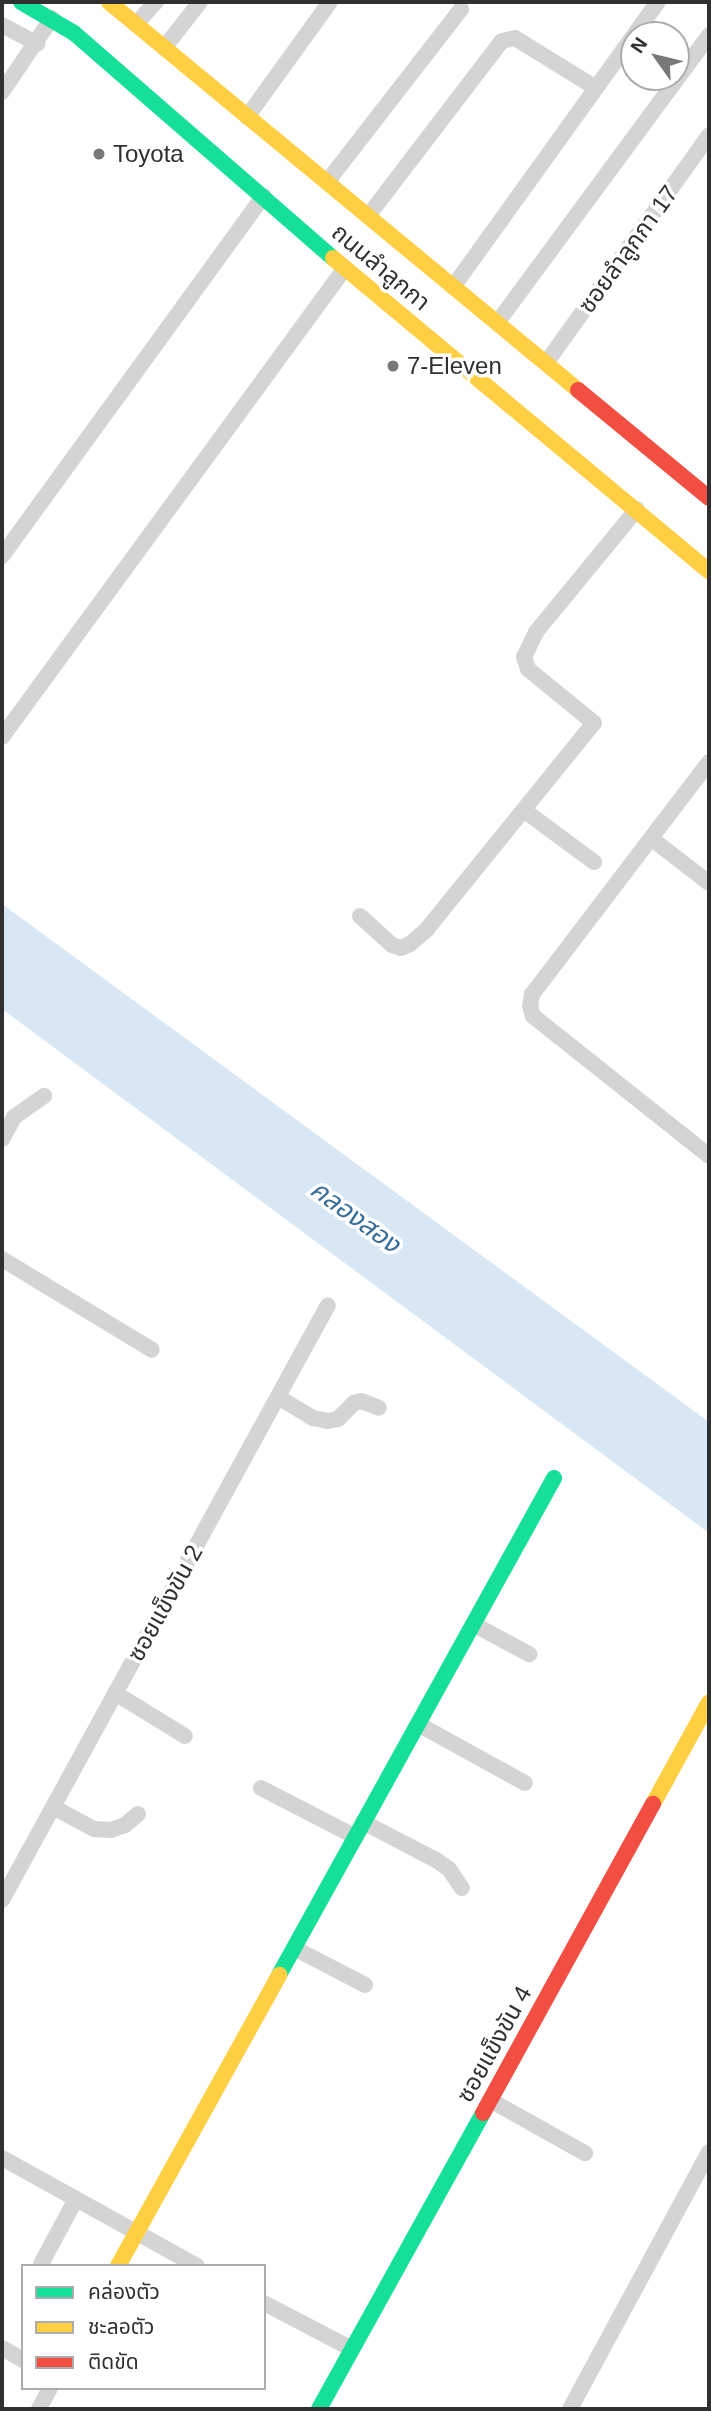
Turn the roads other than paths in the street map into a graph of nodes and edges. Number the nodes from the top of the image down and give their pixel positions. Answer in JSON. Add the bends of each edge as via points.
{"nodes":[{"id":1,"x":21,"y":2,"type":"edge"},
{"id":2,"x":109,"y":2,"type":"edge"},
{"id":3,"x":156,"y":2,"type":"edge"},
{"id":4,"x":200,"y":2,"type":"edge"},
{"id":5,"x":330,"y":2,"type":"edge"},
{"id":6,"x":658,"y":2,"type":"edge"},
{"id":7,"x":461,"y":9,"type":"dead end"},
{"id":8,"x":52,"y":18,"type":"junction"},
{"id":9,"x":136,"y":24,"type":"junction"},
{"id":10,"x":2,"y":25,"type":"edge"},
{"id":11,"x":709,"y":35,"type":"edge"},
{"id":12,"x":37,"y":44,"type":"junction"},
{"id":13,"x":164,"y":48,"type":"junction"},
{"id":14,"x":596,"y":88,"type":"junction"},
{"id":15,"x":2,"y":92,"type":"edge"},
{"id":16,"x":247,"y":117,"type":"junction"},
{"id":17,"x":709,"y":135,"type":"edge"},
{"id":18,"x":327,"y":183,"type":"junction"},
{"id":19,"x":264,"y":196,"type":"junction"},
{"id":20,"x":368,"y":216,"type":"junction"},
{"id":21,"x":345,"y":268,"type":"junction"},
{"id":22,"x":453,"y":287,"type":"junction"},
{"id":23,"x":497,"y":323,"type":"junction"},
{"id":24,"x":546,"y":363,"type":"junction"},
{"id":25,"x":709,"y":498,"type":"edge"},
{"id":26,"x":637,"y":509,"type":"junction"},
{"id":27,"x":2,"y":556,"type":"edge"},
{"id":28,"x":709,"y":571,"type":"edge"},
{"id":29,"x":2,"y":737,"type":"edge"},
{"id":30,"x":709,"y":762,"type":"edge"},
{"id":31,"x":525,"y":811,"type":"junction"},
{"id":32,"x":652,"y":839,"type":"junction"},
{"id":33,"x":594,"y":862,"type":"dead end"},
{"id":34,"x":709,"y":883,"type":"edge"},
{"id":35,"x":360,"y":916,"type":"dead end"},
{"id":36,"x":44,"y":1097,"type":"dead end"},
{"id":37,"x":2,"y":1139,"type":"edge"},
{"id":38,"x":709,"y":1156,"type":"edge"},
{"id":39,"x":3,"y":1263,"type":"edge"},
{"id":40,"x":328,"y":1305,"type":"dead end"},
{"id":41,"x":152,"y":1350,"type":"dead end"},
{"id":42,"x":278,"y":1397,"type":"junction"},
{"id":43,"x":379,"y":1408,"type":"dead end"},
{"id":44,"x":554,"y":1478,"type":"dead end"},
{"id":45,"x":473,"y":1624,"type":"junction"},
{"id":46,"x":529,"y":1654,"type":"dead end"},
{"id":47,"x":115,"y":1693,"type":"junction"},
{"id":48,"x":709,"y":1702,"type":"edge"},
{"id":49,"x":418,"y":1724,"type":"junction"},
{"id":50,"x":185,"y":1736,"type":"dead end"},
{"id":51,"x":525,"y":1783,"type":"dead end"},
{"id":52,"x":261,"y":1788,"type":"dead end"},
{"id":53,"x":53,"y":1807,"type":"junction"},
{"id":54,"x":138,"y":1814,"type":"dead end"},
{"id":55,"x":360,"y":1830,"type":"junction"},
{"id":56,"x":462,"y":1888,"type":"dead end"},
{"id":57,"x":2,"y":1900,"type":"edge"},
{"id":58,"x":294,"y":1948,"type":"junction"},
{"id":59,"x":365,"y":1985,"type":"dead end"},
{"id":60,"x":490,"y":2100,"type":"junction"},
{"id":61,"x":709,"y":2152,"type":"edge"},
{"id":62,"x":585,"y":2153,"type":"dead end"},
{"id":63,"x":2,"y":2158,"type":"edge"},
{"id":64,"x":76,"y":2199,"type":"junction"},
{"id":65,"x":137,"y":2232,"type":"junction"},
{"id":66,"x":41,"y":2264,"type":"dead end"},
{"id":67,"x":119,"y":2264,"type":"edge"},
{"id":68,"x":193,"y":2264,"type":"edge"},
{"id":69,"x":266,"y":2303,"type":"edge"},
{"id":70,"x":2,"y":2348,"type":"edge"},
{"id":71,"x":352,"y":2349,"type":"junction"},
{"id":72,"x":21,"y":2359,"type":"edge"},
{"id":73,"x":49,"y":2390,"type":"edge"},
{"id":74,"x":39,"y":2409,"type":"edge"},
{"id":75,"x":319,"y":2409,"type":"edge"},
{"id":76,"x":570,"y":2409,"type":"edge"}],
"edges":[{"from":1,"to":8,"type":"street","name":"ถนนลำลูกกา"},
{"from":2,"to":9,"type":"street","name":"ถนนลำลูกกา"},
{"from":3,"to":9,"type":"street"},
{"from":4,"to":13,"type":"street"},
{"from":5,"to":16,"type":"street"},
{"from":6,"to":14,"type":"street"},
{"from":7,"to":18,"type":"street"},
{"from":8,"to":12,"type":"street"},
{"from":8,"to":19,"type":"street","name":"ถนนลำลูกกา"},
{"from":9,"to":13,"type":"street","name":"ถนนลำลูกกา"},
{"from":10,"to":12,"type":"street"},
{"from":11,"to":23,"type":"street"},
{"from":12,"to":15,"type":"street"},
{"from":13,"to":16,"type":"street","name":"ถนนลำลูกกา"},
{"from":14,"to":20,"type":"street","via":[[515,38],[502,41]]},
{"from":14,"to":22,"type":"street"},
{"from":16,"to":18,"type":"street","name":"ถนนลำลูกกา"},
{"from":17,"to":24,"type":"street","name":"ซอยลำลูกกา 17"},
{"from":18,"to":20,"type":"street","name":"ถนนลำลูกกา"},
{"from":19,"to":21,"type":"street","name":"ถนนลำลูกกา"},
{"from":19,"to":27,"type":"street"},
{"from":20,"to":22,"type":"street","name":"ถนนลำลูกกา"},
{"from":21,"to":26,"type":"street","name":"ถนนลำลูกกา"},
{"from":21,"to":29,"type":"street"},
{"from":22,"to":23,"type":"street","name":"ถนนลำลูกกา"},
{"from":23,"to":24,"type":"street","name":"ถนนลำลูกกา"},
{"from":24,"to":25,"type":"street","name":"ถนนลำลูกกา"},
{"from":26,"to":28,"type":"street","name":"ถนนลำลูกกา"},
{"from":26,"to":31,"type":"street","via":[[527,647],[528,669],[594,723]]},
{"from":30,"to":32,"type":"street"},
{"from":31,"to":33,"type":"street"},
{"from":31,"to":35,"type":"street","via":[[410,944],[392,945]]},
{"from":32,"to":34,"type":"street"},
{"from":32,"to":38,"type":"street","via":[[532,994],[530,1006],[533,1016]]},
{"from":36,"to":37,"type":"street","via":[[14,1117]]},
{"from":39,"to":41,"type":"street"},
{"from":40,"to":42,"type":"street","name":"ซอยแข็งขัน 2"},
{"from":42,"to":43,"type":"street","via":[[313,1418],[328,1421],[361,1401]]},
{"from":42,"to":47,"type":"street","name":"ซอยแข็งขัน 2"},
{"from":44,"to":45,"type":"street"},
{"from":45,"to":46,"type":"street"},
{"from":45,"to":49,"type":"street"},
{"from":47,"to":50,"type":"street"},
{"from":47,"to":53,"type":"street","name":"ซอยแข็งขัน 2"},
{"from":48,"to":60,"type":"street","name":"ซอยแข็งขัน 4"},
{"from":49,"to":51,"type":"street"},
{"from":49,"to":55,"type":"street"},
{"from":52,"to":55,"type":"street"},
{"from":53,"to":54,"type":"street","via":[[94,1829],[111,1830]]},
{"from":53,"to":57,"type":"street","name":"ซอยแข็งขัน 2"},
{"from":55,"to":56,"type":"street","via":[[443,1864]]},
{"from":55,"to":58,"type":"street"},
{"from":58,"to":59,"type":"street"},
{"from":58,"to":65,"type":"street"},
{"from":60,"to":62,"type":"street"},
{"from":60,"to":71,"type":"street","name":"ซอยแข็งขัน 4"},
{"from":61,"to":76,"type":"street"},
{"from":63,"to":64,"type":"street"},
{"from":64,"to":65,"type":"street"},
{"from":64,"to":66,"type":"street"},
{"from":65,"to":67,"type":"street"},
{"from":65,"to":68,"type":"street"},
{"from":69,"to":71,"type":"street"},
{"from":70,"to":72,"type":"street"},
{"from":71,"to":75,"type":"street","name":"ซอยแข็งขัน 4"},
{"from":73,"to":74,"type":"street"}]}
